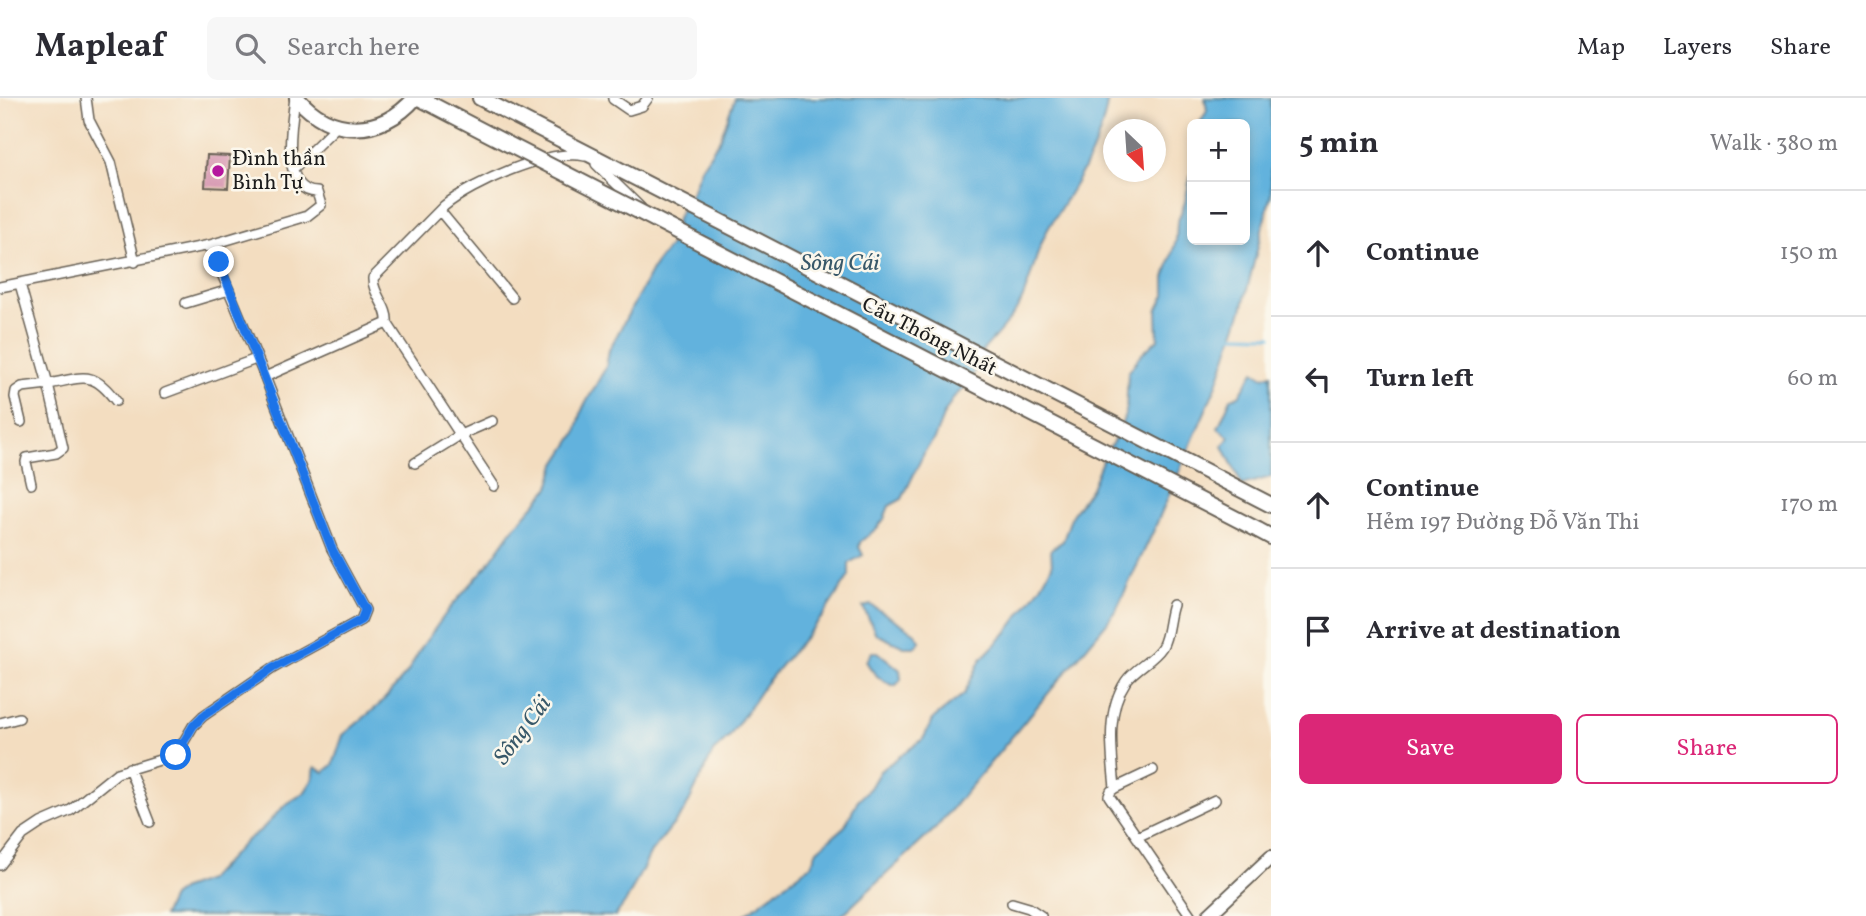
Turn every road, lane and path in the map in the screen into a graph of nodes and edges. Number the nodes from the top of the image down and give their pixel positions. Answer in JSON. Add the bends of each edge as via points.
{"nodes":[{"id":1,"x":86,"y":98,"type":"edge"},
{"id":2,"x":296,"y":98,"type":"edge"},
{"id":3,"x":417,"y":98,"type":"edge"},
{"id":4,"x":480,"y":98,"type":"edge"},
{"id":5,"x":648,"y":98,"type":"edge"},
{"id":6,"x":613,"y":99,"type":"edge"},
{"id":7,"x":337,"y":126,"type":"junction"},
{"id":8,"x":294,"y":168,"type":"junction"},
{"id":9,"x":440,"y":211,"type":"junction"},
{"id":10,"x":655,"y":222,"type":"dead end"},
{"id":11,"x":210,"y":245,"type":"junction"},
{"id":12,"x":135,"y":262,"type":"junction"},
{"id":13,"x":20,"y":284,"type":"junction"},
{"id":14,"x":0,"y":287,"type":"edge"},
{"id":15,"x":229,"y":290,"type":"junction"},
{"id":16,"x":512,"y":298,"type":"dead end"},
{"id":17,"x":186,"y":303,"type":"dead end"},
{"id":18,"x":387,"y":323,"type":"junction"},
{"id":19,"x":256,"y":359,"type":"junction"},
{"id":20,"x":265,"y":377,"type":"junction"},
{"id":21,"x":48,"y":384,"type":"junction"},
{"id":22,"x":165,"y":393,"type":"dead end"},
{"id":23,"x":116,"y":401,"type":"dead end"},
{"id":24,"x":492,"y":421,"type":"dead end"},
{"id":25,"x":21,"y":422,"type":"dead end"},
{"id":26,"x":460,"y":435,"type":"junction"},
{"id":27,"x":415,"y":463,"type":"dead end"},
{"id":28,"x":31,"y":484,"type":"dead end"},
{"id":29,"x":494,"y":486,"type":"dead end"},
{"id":30,"x":1271,"y":505,"type":"edge"},
{"id":31,"x":1265,"y":533,"type":"edge"},
{"id":32,"x":1173,"y":605,"type":"dead end"},
{"id":33,"x":19,"y":718,"type":"dead end"},
{"id":34,"x":0,"y":723,"type":"edge"},
{"id":35,"x":129,"y":768,"type":"junction"},
{"id":36,"x":1153,"y":770,"type":"dead end"},
{"id":37,"x":1115,"y":788,"type":"junction"},
{"id":38,"x":1215,"y":800,"type":"dead end"},
{"id":39,"x":150,"y":822,"type":"dead end"},
{"id":40,"x":1138,"y":837,"type":"junction"},
{"id":41,"x":1271,"y":858,"type":"edge"},
{"id":42,"x":0,"y":866,"type":"edge"},
{"id":43,"x":1012,"y":903,"type":"dead end"},
{"id":44,"x":1041,"y":916,"type":"edge"},
{"id":45,"x":1191,"y":916,"type":"edge"},
{"id":46,"x":1208,"y":916,"type":"edge"}],
"edges":[{"from":1,"to":12,"type":"street","via":[[89,120],[111,162]]},
{"from":2,"to":7,"type":"main road","via":[[315,116]]},
{"from":2,"to":8,"type":"street","via":[[289,152]]},
{"from":3,"to":7,"type":"main road","via":[[383,123]]},
{"from":3,"to":31,"type":"main road","name":"Cầu Thống Nhất","bridge":true},
{"from":4,"to":30,"type":"main road","name":"Cầu Thống Nhất"},
{"from":5,"to":6,"type":"street","via":[[629,110]]},
{"from":7,"to":8,"type":"street"},
{"from":8,"to":11,"type":"street","via":[[299,183],[320,197],[317,209]]},
{"from":9,"to":10,"type":"street","via":[[455,197],[511,170],[547,158],[583,154]]},
{"from":9,"to":16,"type":"street"},
{"from":9,"to":18,"type":"street","via":[[373,278]]},
{"from":11,"to":12,"type":"street"},
{"from":11,"to":15,"type":"street"},
{"from":12,"to":13,"type":"street"},
{"from":13,"to":14,"type":"street"},
{"from":13,"to":21,"type":"street"},
{"from":15,"to":17,"type":"street"},
{"from":15,"to":19,"type":"street"},
{"from":18,"to":20,"type":"street"},
{"from":18,"to":26,"type":"street"},
{"from":19,"to":20,"type":"street"},
{"from":19,"to":22,"type":"street"},
{"from":20,"to":35,"type":"street","via":[[320,520],[365,615],[214,708],[193,726],[176,755]]},
{"from":21,"to":23,"type":"street","via":[[90,377]]},
{"from":21,"to":25,"type":"street","via":[[16,391]]},
{"from":21,"to":28,"type":"street","via":[[63,447],[56,453],[27,458]]},
{"from":24,"to":26,"type":"street"},
{"from":26,"to":27,"type":"street"},
{"from":26,"to":29,"type":"street"},
{"from":32,"to":37,"type":"street","via":[[1161,649],[1126,681],[1115,709],[1111,741]]},
{"from":33,"to":34,"type":"street"},
{"from":35,"to":39,"type":"street"},
{"from":35,"to":42,"type":"street","via":[[71,810],[23,835]]},
{"from":36,"to":37,"type":"street"},
{"from":37,"to":40,"type":"street","via":[[1109,796]]},
{"from":38,"to":40,"type":"street"},
{"from":40,"to":45,"type":"street"},
{"from":41,"to":46,"type":"main road"},
{"from":43,"to":44,"type":"street"}]}
